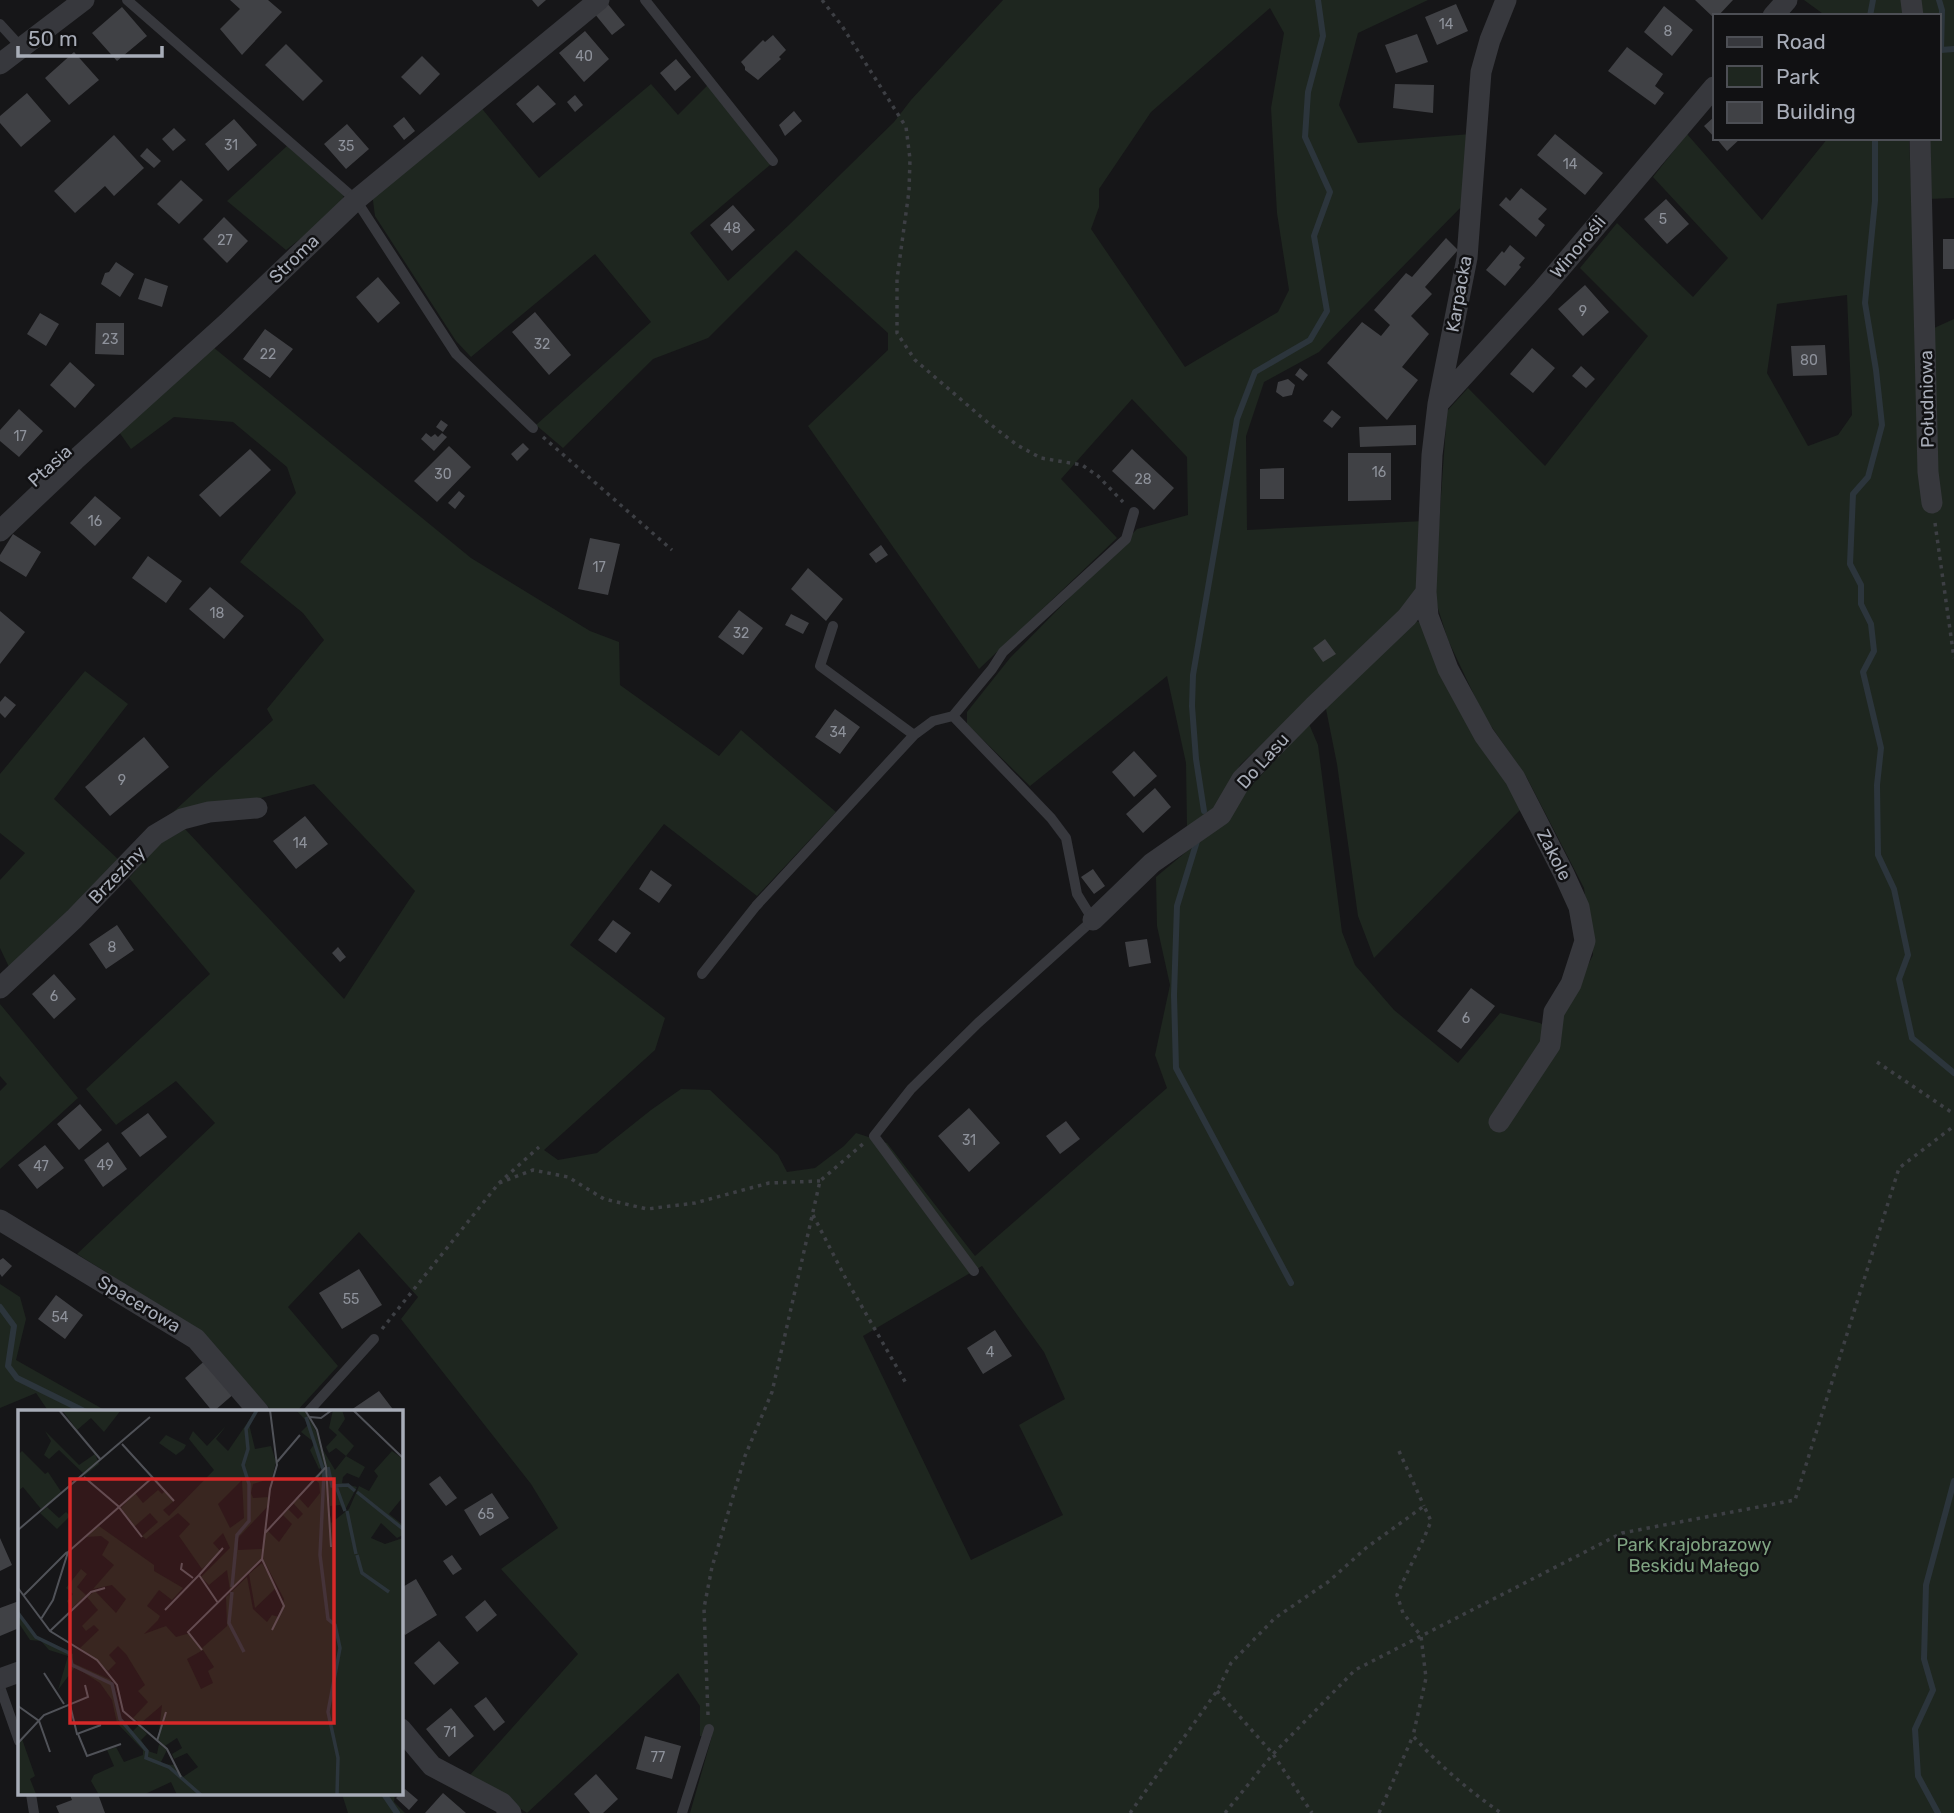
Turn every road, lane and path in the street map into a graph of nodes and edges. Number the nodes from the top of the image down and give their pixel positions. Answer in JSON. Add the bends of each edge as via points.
{"nodes":[{"id":1,"x":84,"y":0,"type":"edge"},
{"id":2,"x":127,"y":0,"type":"edge"},
{"id":3,"x":599,"y":0,"type":"edge"},
{"id":4,"x":645,"y":0,"type":"edge"},
{"id":5,"x":822,"y":0,"type":"edge"},
{"id":6,"x":1506,"y":0,"type":"edge"},
{"id":7,"x":1787,"y":0,"type":"edge"},
{"id":8,"x":1775,"y":14,"type":"edge"},
{"id":9,"x":0,"y":24,"type":"edge"},
{"id":10,"x":21,"y":47,"type":"junction"},
{"id":11,"x":0,"y":64,"type":"edge"},
{"id":12,"x":1713,"y":88,"type":"edge"},
{"id":13,"x":1920,"y":140,"type":"edge"},
{"id":14,"x":773,"y":161,"type":"dead end"},
{"id":15,"x":356,"y":200,"type":"junction"},
{"id":16,"x":1438,"y":404,"type":"junction"},
{"id":17,"x":99,"y":419,"type":"dead end"},
{"id":18,"x":533,"y":428,"type":"joint"},
{"id":19,"x":33,"y":491,"type":"junction"},
{"id":20,"x":1932,"y":503,"type":"joint"},
{"id":21,"x":1134,"y":512,"type":"joint"},
{"id":22,"x":0,"y":513,"type":"edge"},
{"id":23,"x":0,"y":531,"type":"edge"},
{"id":24,"x":672,"y":550,"type":"dead end"},
{"id":25,"x":1426,"y":592,"type":"junction"},
{"id":26,"x":833,"y":626,"type":"dead end"},
{"id":27,"x":1954,"y":658,"type":"edge"},
{"id":28,"x":953,"y":716,"type":"junction"},
{"id":29,"x":914,"y":734,"type":"junction"},
{"id":30,"x":257,"y":807,"type":"dead end"},
{"id":31,"x":1093,"y":920,"type":"junction"},
{"id":32,"x":702,"y":974,"type":"dead end"},
{"id":33,"x":0,"y":988,"type":"edge"},
{"id":34,"x":1877,"y":1062,"type":"dead end"},
{"id":35,"x":1954,"y":1114,"type":"edge"},
{"id":36,"x":1499,"y":1122,"type":"dead end"},
{"id":37,"x":1954,"y":1126,"type":"edge"},
{"id":38,"x":874,"y":1136,"type":"junction"},
{"id":39,"x":539,"y":1147,"type":"dead end"},
{"id":40,"x":820,"y":1181,"type":"junction"},
{"id":41,"x":499,"y":1183,"type":"junction"},
{"id":42,"x":812,"y":1213,"type":"junction"},
{"id":43,"x":0,"y":1220,"type":"edge"},
{"id":44,"x":974,"y":1271,"type":"dead end"},
{"id":45,"x":374,"y":1339,"type":"joint"},
{"id":46,"x":908,"y":1385,"type":"dead end"},
{"id":47,"x":257,"y":1410,"type":"edge"},
{"id":48,"x":309,"y":1410,"type":"edge"},
{"id":49,"x":1399,"y":1451,"type":"dead end"},
{"id":50,"x":1424,"y":1506,"type":"junction"},
{"id":51,"x":1421,"y":1636,"type":"junction"},
{"id":52,"x":18,"y":1672,"type":"edge"},
{"id":53,"x":0,"y":1679,"type":"edge"},
{"id":54,"x":0,"y":1687,"type":"edge"},
{"id":55,"x":1217,"y":1691,"type":"junction"},
{"id":56,"x":709,"y":1729,"type":"joint"},
{"id":57,"x":402,"y":1730,"type":"edge"},
{"id":58,"x":1413,"y":1735,"type":"junction"},
{"id":59,"x":18,"y":1738,"type":"edge"},
{"id":60,"x":1273,"y":1754,"type":"junction"},
{"id":61,"x":511,"y":1813,"type":"edge"},
{"id":62,"x":682,"y":1813,"type":"edge"},
{"id":63,"x":1130,"y":1813,"type":"edge"},
{"id":64,"x":1226,"y":1813,"type":"edge"},
{"id":65,"x":1312,"y":1813,"type":"edge"},
{"id":66,"x":1379,"y":1813,"type":"edge"},
{"id":67,"x":1501,"y":1813,"type":"edge"}],
"edges":[{"from":1,"to":10,"type":"street"},
{"from":2,"to":15,"type":"lane"},
{"from":3,"to":15,"type":"street","name":"Stroma"},
{"from":4,"to":14,"type":"lane"},
{"from":5,"to":21,"type":"path","via":[[906,127],[909,191],[897,279],[897,333],[915,360],[985,421],[1041,458],[1082,465]]},
{"from":6,"to":16,"type":"street","name":"Karpacka","via":[[1481,72],[1467,258]]},
{"from":7,"to":8,"type":"street"},
{"from":9,"to":10,"type":"lane"},
{"from":10,"to":11,"type":"street"},
{"from":12,"to":16,"type":"street","name":"Winorośli","via":[[1542,290]]},
{"from":13,"to":20,"type":"street","name":"Południowa"},
{"from":15,"to":18,"type":"lane","via":[[456,354]]},
{"from":15,"to":19,"type":"street","name":"Stroma","via":[[227,323]]},
{"from":16,"to":25,"type":"street","name":"Karpacka"},
{"from":17,"to":19,"type":"street","name":"Ptasia"},
{"from":18,"to":24,"type":"path"},
{"from":19,"to":22,"type":"street","name":"Ptasia"},
{"from":19,"to":23,"type":"street","name":"Stroma"},
{"from":20,"to":27,"type":"path"},
{"from":21,"to":28,"type":"lane","via":[[1126,539],[1003,652]]},
{"from":25,"to":31,"type":"street","name":"Do Lasu","via":[[1407,617],[1242,779],[1222,815],[1152,863]]},
{"from":25,"to":36,"type":"street","name":"Zakole","via":[[1428,616],[1448,669],[1515,778],[1564,874],[1579,906],[1585,941],[1571,984],[1554,1012],[1550,1045]]},
{"from":26,"to":29,"type":"lane","via":[[820,666]]},
{"from":28,"to":29,"type":"lane","via":[[933,721]]},
{"from":28,"to":31,"type":"lane","via":[[1066,838],[1077,894]]},
{"from":29,"to":32,"type":"lane","via":[[756,906]]},
{"from":30,"to":33,"type":"street","name":"Brzeziny","via":[[183,819],[155,835],[75,919]]},
{"from":31,"to":38,"type":"lane","via":[[911,1089]]},
{"from":34,"to":35,"type":"path"},
{"from":37,"to":51,"type":"path","via":[[1899,1168],[1795,1500],[1622,1533]]},
{"from":38,"to":40,"type":"path"},
{"from":38,"to":44,"type":"lane"},
{"from":39,"to":41,"type":"path"},
{"from":40,"to":41,"type":"path","via":[[769,1183],[695,1203],[647,1209],[604,1199],[568,1177],[533,1170]]},
{"from":40,"to":42,"type":"path"},
{"from":41,"to":45,"type":"path"},
{"from":42,"to":46,"type":"path"},
{"from":42,"to":56,"type":"path","via":[[772,1391],[745,1456],[712,1567],[704,1608]]},
{"from":43,"to":47,"type":"street","name":"Spacerowa","via":[[197,1339]]},
{"from":45,"to":48,"type":"lane"},
{"from":49,"to":50,"type":"path"},
{"from":50,"to":51,"type":"path","via":[[1431,1521],[1397,1595],[1403,1613]]},
{"from":50,"to":55,"type":"path","via":[[1275,1618],[1231,1663]]},
{"from":51,"to":58,"type":"path","via":[[1426,1678]]},
{"from":51,"to":60,"type":"path","via":[[1355,1670]]},
{"from":52,"to":53,"type":"street"},
{"from":54,"to":59,"type":"lane"},
{"from":55,"to":60,"type":"path"},
{"from":55,"to":63,"type":"path"},
{"from":56,"to":62,"type":"lane"},
{"from":57,"to":61,"type":"street","via":[[432,1766]]},
{"from":58,"to":66,"type":"path"},
{"from":58,"to":67,"type":"path","via":[[1434,1759]]},
{"from":60,"to":64,"type":"path"},
{"from":60,"to":65,"type":"path"}]}
